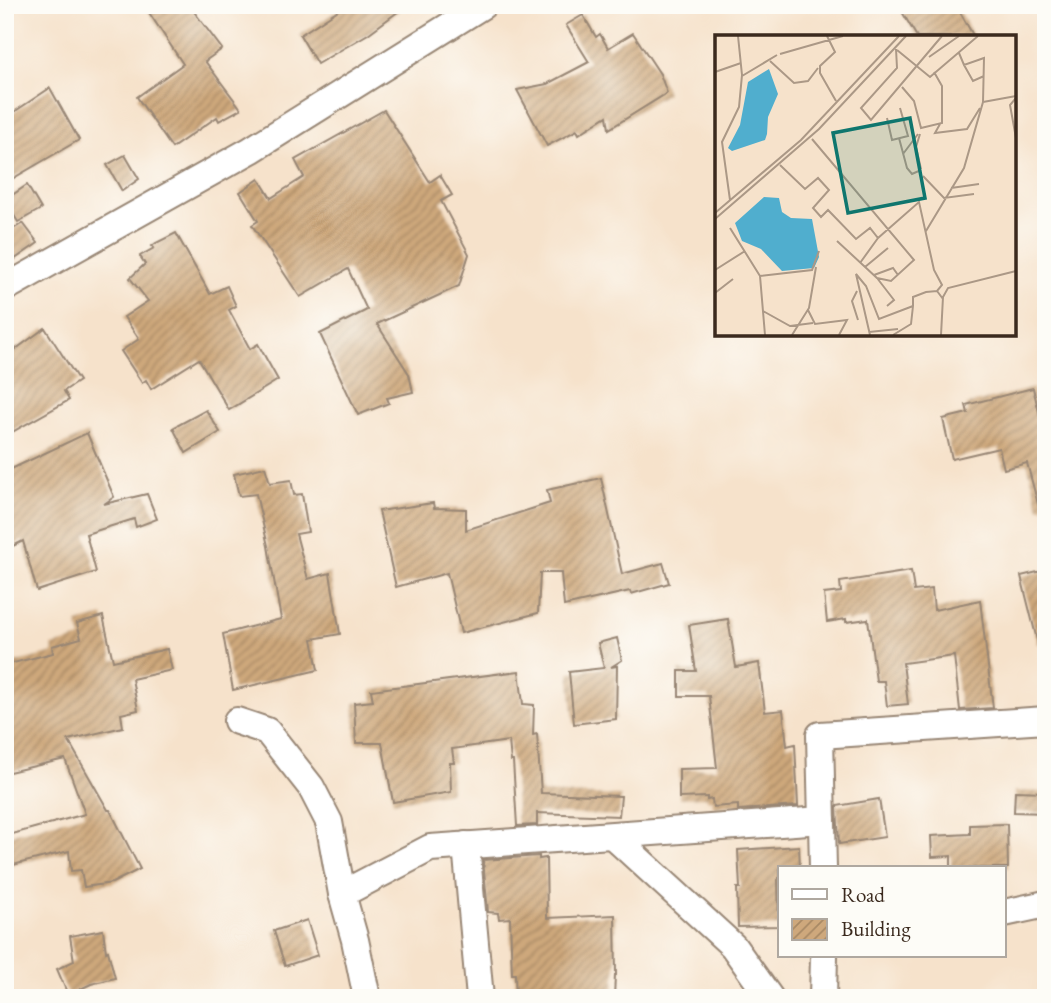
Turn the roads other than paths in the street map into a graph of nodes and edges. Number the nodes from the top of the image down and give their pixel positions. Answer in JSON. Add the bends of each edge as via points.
{"nodes":[{"id":1,"x":483,"y":5,"type":"edge"},
{"id":2,"x":5,"y":288,"type":"edge"},
{"id":3,"x":1046,"y":720,"type":"edge"},
{"id":4,"x":237,"y":721,"type":"dead end"},
{"id":5,"x":822,"y":820,"type":"junction"},
{"id":6,"x":614,"y":836,"type":"junction"},
{"id":7,"x":466,"y":845,"type":"junction"},
{"id":8,"x":823,"y":866,"type":"edge"},
{"id":9,"x":342,"y":894,"type":"junction"},
{"id":10,"x":1046,"y":904,"type":"edge"},
{"id":11,"x":1006,"y":913,"type":"edge"},
{"id":12,"x":824,"y":958,"type":"edge"},
{"id":13,"x":367,"y":998,"type":"edge"},
{"id":14,"x":480,"y":998,"type":"edge"},
{"id":15,"x":770,"y":998,"type":"edge"},
{"id":16,"x":823,"y":998,"type":"edge"}],
"edges":[{"from":1,"to":2,"type":"street","via":[[251,150]]},
{"from":3,"to":5,"type":"street","via":[[820,735]]},
{"from":4,"to":9,"type":"street","via":[[267,731],[311,787],[329,822]]},
{"from":5,"to":6,"type":"street"},
{"from":5,"to":8,"type":"street"},
{"from":6,"to":7,"type":"street"},
{"from":6,"to":15,"type":"street","via":[[733,946]]},
{"from":7,"to":9,"type":"street","via":[[430,848]]},
{"from":7,"to":14,"type":"street"},
{"from":9,"to":13,"type":"street"},
{"from":10,"to":11,"type":"street"},
{"from":12,"to":16,"type":"street"}]}
